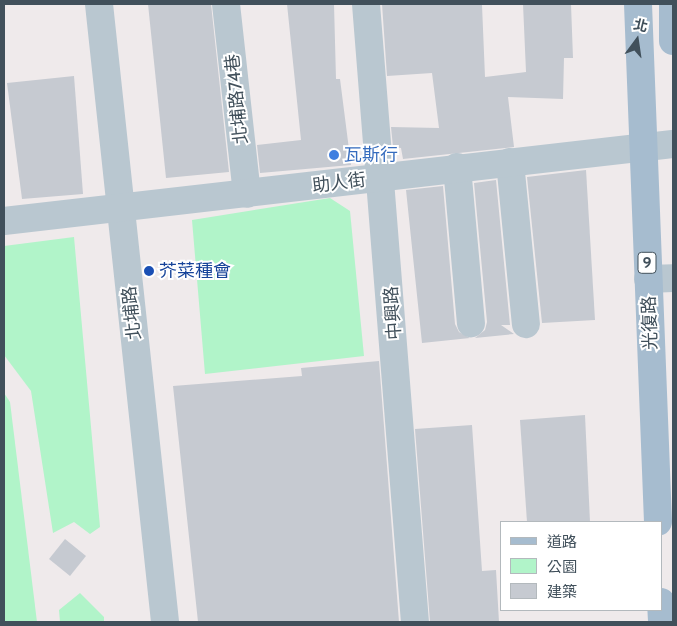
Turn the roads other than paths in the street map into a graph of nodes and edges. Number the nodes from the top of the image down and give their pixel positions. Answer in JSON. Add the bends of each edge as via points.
{"nodes":[{"id":1,"x":99,"y":4,"type":"edge"},
{"id":2,"x":226,"y":4,"type":"edge"},
{"id":3,"x":366,"y":4,"type":"edge"},
{"id":4,"x":638,"y":4,"type":"edge"},
{"id":5,"x":672,"y":4,"type":"edge"},
{"id":6,"x":673,"y":41,"type":"edge"},
{"id":7,"x":673,"y":144,"type":"edge"},
{"id":8,"x":642,"y":148,"type":"junction"},
{"id":9,"x":510,"y":162,"type":"junction"},
{"id":10,"x":457,"y":168,"type":"junction"},
{"id":11,"x":383,"y":178,"type":"junction"},
{"id":12,"x":247,"y":194,"type":"junction"},
{"id":13,"x":121,"y":208,"type":"junction"},
{"id":14,"x":4,"y":221,"type":"edge"},
{"id":15,"x":661,"y":278,"type":"edge"},
{"id":16,"x":471,"y":323,"type":"dead end"},
{"id":17,"x":526,"y":324,"type":"dead end"},
{"id":18,"x":658,"y":521,"type":"edge"},
{"id":19,"x":165,"y":622,"type":"edge"},
{"id":20,"x":415,"y":622,"type":"edge"}],
"edges":[{"from":1,"to":13,"type":"street","name":"北埔路"},
{"from":2,"to":12,"type":"street","name":"北埔路74巷"},
{"from":3,"to":11,"type":"street","name":"中興路"},
{"from":4,"to":8,"type":"main road","name":"光復路","number":"9"},
{"from":5,"to":6,"type":"main road"},
{"from":7,"to":8,"type":"street","name":"助人街"},
{"from":8,"to":9,"type":"street","name":"助人街"},
{"from":8,"to":15,"type":"main road","name":"光復路","number":"9"},
{"from":9,"to":10,"type":"street","name":"助人街"},
{"from":9,"to":17,"type":"street"},
{"from":10,"to":11,"type":"street","name":"助人街"},
{"from":10,"to":16,"type":"street"},
{"from":11,"to":12,"type":"street","name":"助人街"},
{"from":11,"to":20,"type":"street","name":"中興路"},
{"from":12,"to":13,"type":"street","name":"助人街"},
{"from":13,"to":14,"type":"street","name":"助人街"},
{"from":13,"to":19,"type":"street","name":"北埔路"},
{"from":15,"to":18,"type":"main road","name":"光復路","number":"9"}]}
